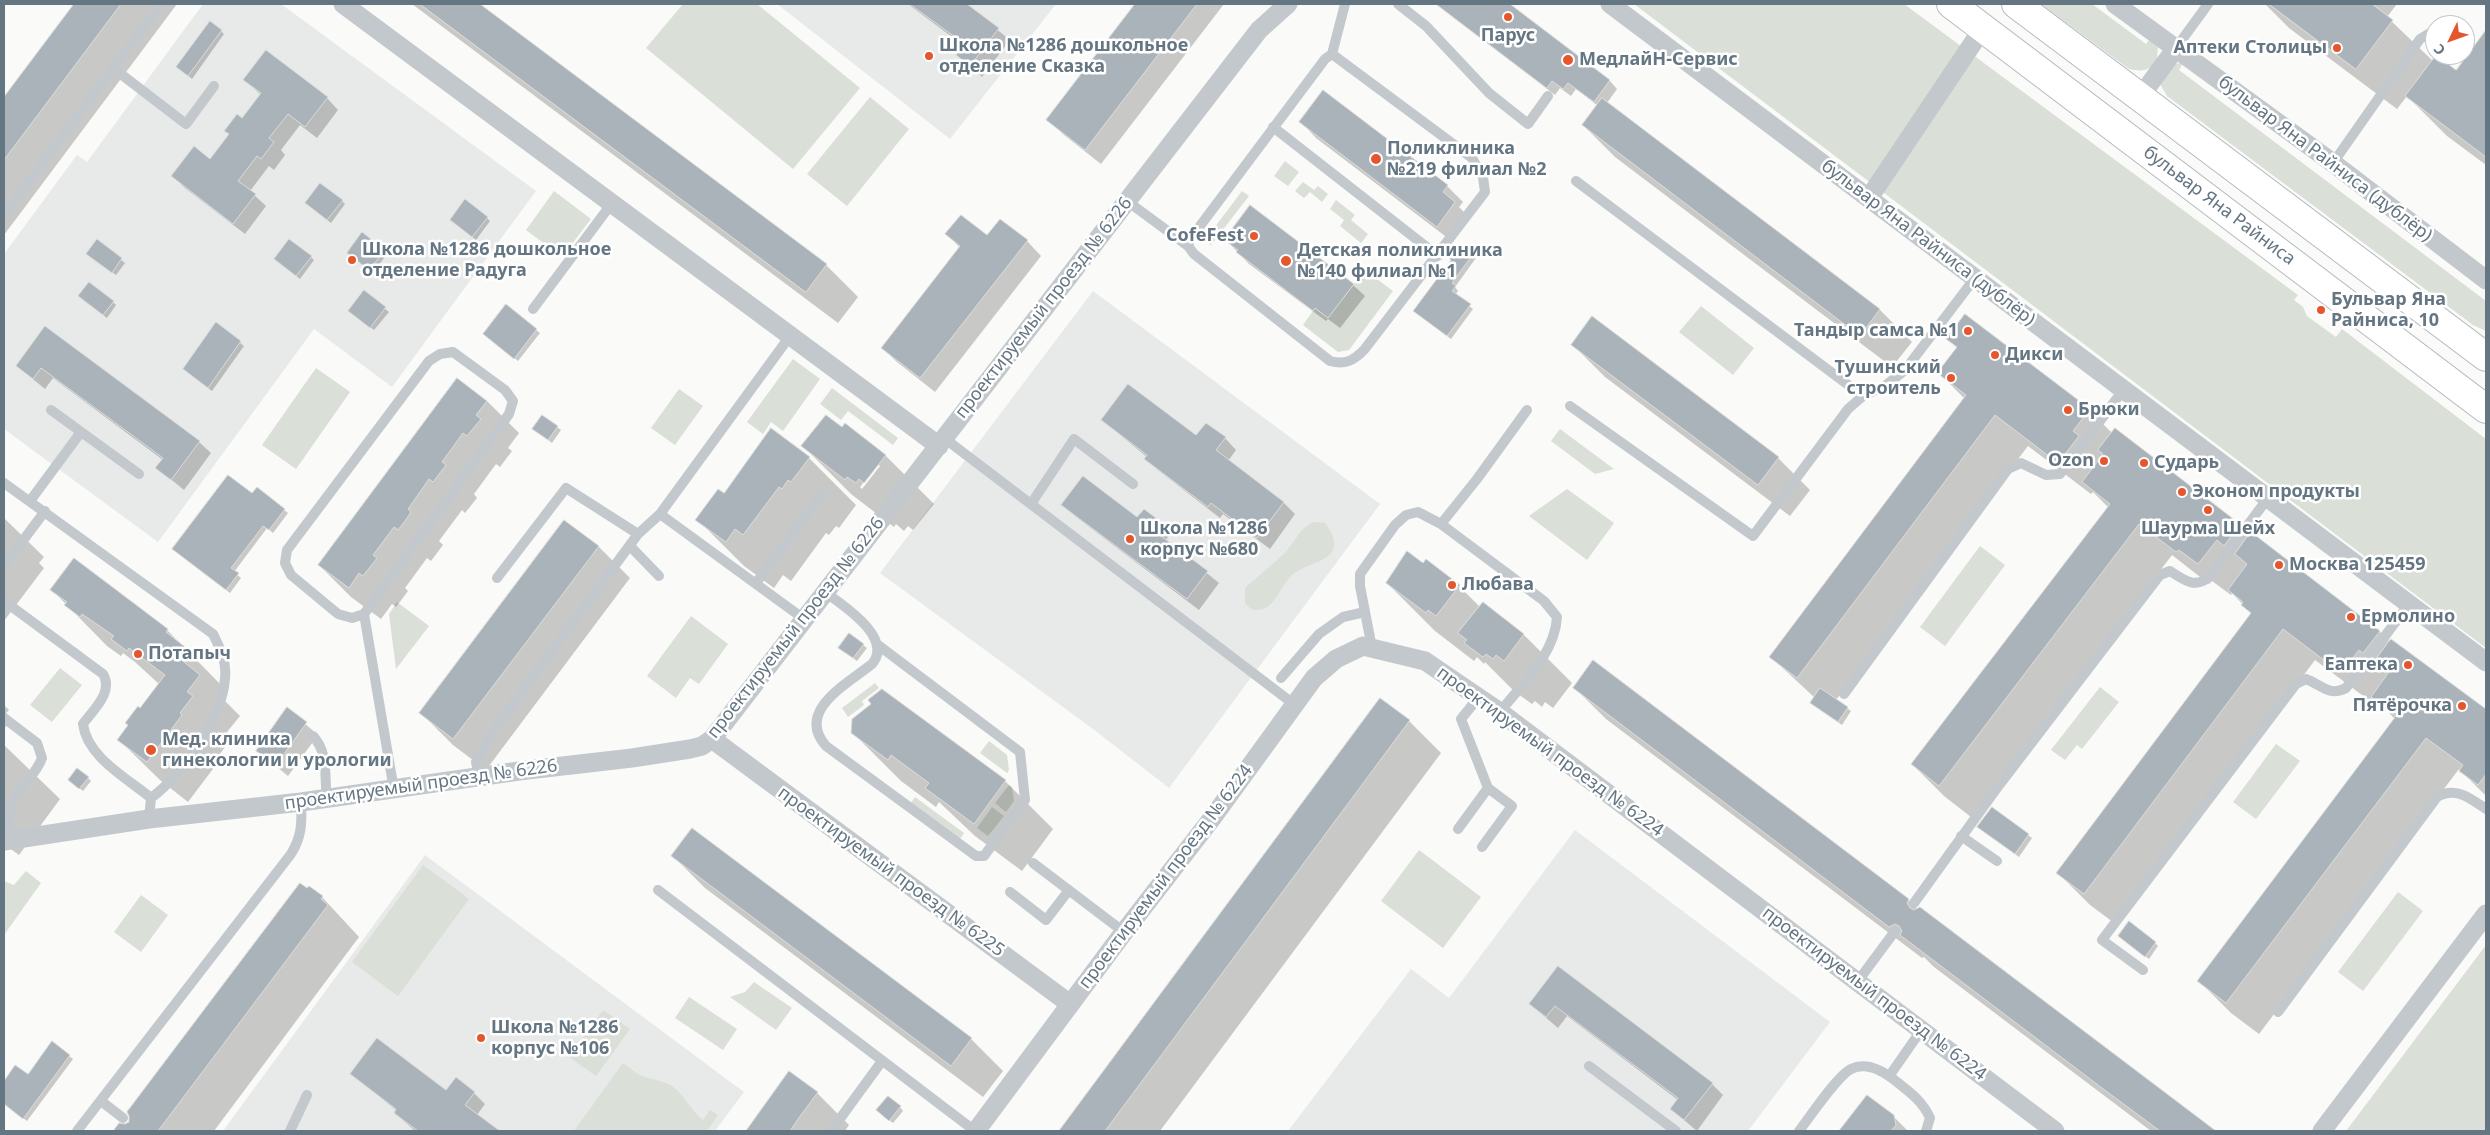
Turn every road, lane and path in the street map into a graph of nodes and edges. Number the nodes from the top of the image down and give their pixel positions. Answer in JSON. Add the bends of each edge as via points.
{"nodes":[{"id":1,"x":161,"y":4,"type":"edge"},
{"id":2,"x":343,"y":4,"type":"edge"},
{"id":3,"x":1288,"y":4,"type":"edge"},
{"id":4,"x":1345,"y":4,"type":"edge"},
{"id":5,"x":1610,"y":4,"type":"edge"},
{"id":6,"x":1951,"y":4,"type":"edge"},
{"id":7,"x":2016,"y":4,"type":"edge"},
{"id":8,"x":2115,"y":4,"type":"edge"},
{"id":9,"x":2208,"y":4,"type":"edge"},
{"id":10,"x":1405,"y":6,"type":"edge"},
{"id":11,"x":1983,"y":28,"type":"junction"},
{"id":12,"x":2425,"y":36,"type":"edge"},
{"id":13,"x":2176,"y":48,"type":"junction"},
{"id":14,"x":1332,"y":54,"type":"junction"},
{"id":15,"x":113,"y":68,"type":"junction"},
{"id":16,"x":214,"y":86,"type":"dead end"},
{"id":17,"x":1548,"y":96,"type":"dead end"},
{"id":18,"x":2140,"y":97,"type":"junction"},
{"id":19,"x":1273,"y":127,"type":"junction"},
{"id":20,"x":2333,"y":163,"type":"junction"},
{"id":21,"x":1576,"y":181,"type":"dead end"},
{"id":22,"x":1869,"y":198,"type":"junction"},
{"id":23,"x":1127,"y":201,"type":"junction"},
{"id":24,"x":612,"y":203,"type":"junction"},
{"id":25,"x":4,"y":215,"type":"edge"},
{"id":26,"x":1188,"y":246,"type":"junction"},
{"id":27,"x":1438,"y":256,"type":"junction"},
{"id":28,"x":1975,"y":278,"type":"junction"},
{"id":29,"x":2486,"y":280,"type":"edge"},
{"id":30,"x":533,"y":309,"type":"dead end"},
{"id":31,"x":790,"y":336,"type":"junction"},
{"id":32,"x":2486,"y":357,"type":"edge"},
{"id":33,"x":2124,"y":389,"type":"junction"},
{"id":34,"x":1864,"y":396,"type":"junction"},
{"id":35,"x":1570,"y":406,"type":"dead end"},
{"id":36,"x":2486,"y":409,"type":"edge"},
{"id":37,"x":51,"y":410,"type":"dead end"},
{"id":38,"x":1527,"y":410,"type":"dead end"},
{"id":39,"x":81,"y":432,"type":"junction"},
{"id":40,"x":942,"y":442,"type":"junction"},
{"id":41,"x":139,"y":474,"type":"dead end"},
{"id":42,"x":4,"y":482,"type":"edge"},
{"id":43,"x":1133,"y":484,"type":"dead end"},
{"id":44,"x":822,"y":494,"type":"dead end"},
{"id":45,"x":2268,"y":498,"type":"junction"},
{"id":46,"x":30,"y":501,"type":"junction"},
{"id":47,"x":1031,"y":504,"type":"junction"},
{"id":48,"x":45,"y":512,"type":"junction"},
{"id":49,"x":660,"y":514,"type":"junction"},
{"id":50,"x":1441,"y":524,"type":"junction"},
{"id":51,"x":638,"y":534,"type":"junction"},
{"id":52,"x":630,"y":546,"type":"junction"},
{"id":53,"x":4,"y":566,"type":"edge"},
{"id":54,"x":659,"y":576,"type":"dead end"},
{"id":55,"x":497,"y":578,"type":"dead end"},
{"id":56,"x":756,"y":584,"type":"junction"},
{"id":57,"x":825,"y":592,"type":"junction"},
{"id":58,"x":4,"y":601,"type":"edge"},
{"id":59,"x":2409,"y":604,"type":"junction"},
{"id":60,"x":1365,"y":612,"type":"junction"},
{"id":61,"x":364,"y":614,"type":"junction"},
{"id":62,"x":804,"y":619,"type":"junction"},
{"id":63,"x":878,"y":645,"type":"junction"},
{"id":64,"x":1372,"y":648,"type":"junction"},
{"id":65,"x":2486,"y":662,"type":"edge"},
{"id":66,"x":1281,"y":678,"type":"dead end"},
{"id":67,"x":1844,"y":694,"type":"dead end"},
{"id":68,"x":1478,"y":698,"type":"junction"},
{"id":69,"x":1295,"y":705,"type":"junction"},
{"id":70,"x":1500,"y":712,"type":"junction"},
{"id":71,"x":4,"y":718,"type":"edge"},
{"id":72,"x":313,"y":736,"type":"dead end"},
{"id":73,"x":712,"y":738,"type":"junction"},
{"id":74,"x":479,"y":777,"type":"junction"},
{"id":75,"x":1488,"y":788,"type":"junction"},
{"id":76,"x":394,"y":790,"type":"junction"},
{"id":77,"x":152,"y":798,"type":"junction"},
{"id":78,"x":326,"y":799,"type":"junction"},
{"id":79,"x":301,"y":802,"type":"junction"},
{"id":80,"x":2486,"y":809,"type":"edge"},
{"id":81,"x":149,"y":819,"type":"junction"},
{"id":82,"x":1458,"y":829,"type":"dead end"},
{"id":83,"x":1961,"y":836,"type":"junction"},
{"id":84,"x":6,"y":840,"type":"edge"},
{"id":85,"x":1482,"y":847,"type":"dead end"},
{"id":86,"x":1033,"y":862,"type":"dead end"},
{"id":87,"x":1997,"y":862,"type":"dead end"},
{"id":88,"x":658,"y":890,"type":"dead end"},
{"id":89,"x":1069,"y":890,"type":"junction"},
{"id":90,"x":1010,"y":892,"type":"dead end"},
{"id":91,"x":1914,"y":903,"type":"dead end"},
{"id":92,"x":2486,"y":914,"type":"edge"},
{"id":93,"x":1895,"y":931,"type":"dead end"},
{"id":94,"x":1124,"y":932,"type":"junction"},
{"id":95,"x":2143,"y":970,"type":"dead end"},
{"id":96,"x":1858,"y":981,"type":"junction"},
{"id":97,"x":1070,"y":1004,"type":"junction"},
{"id":98,"x":2278,"y":1012,"type":"dead end"},
{"id":99,"x":1922,"y":1029,"type":"junction"},
{"id":100,"x":882,"y":1061,"type":"junction"},
{"id":101,"x":1589,"y":1066,"type":"dead end"},
{"id":102,"x":1890,"y":1075,"type":"junction"},
{"id":103,"x":307,"y":1096,"type":"dead end"},
{"id":104,"x":101,"y":1101,"type":"junction"},
{"id":105,"x":123,"y":1118,"type":"dead end"},
{"id":106,"x":77,"y":1131,"type":"edge"},
{"id":107,"x":290,"y":1131,"type":"edge"},
{"id":108,"x":831,"y":1131,"type":"edge"},
{"id":109,"x":976,"y":1131,"type":"edge"},
{"id":110,"x":1676,"y":1131,"type":"edge"},
{"id":111,"x":1799,"y":1131,"type":"edge"},
{"id":112,"x":1926,"y":1131,"type":"edge"},
{"id":113,"x":2055,"y":1131,"type":"edge"},
{"id":114,"x":2322,"y":1131,"type":"edge"}],
"edges":[{"from":1,"to":15,"type":"lane"},
{"from":2,"to":24,"type":"street"},
{"from":3,"to":23,"type":"street","name":"проектируемый проезд № 6226","via":[[1259,30]]},
{"from":4,"to":14,"type":"lane"},
{"from":5,"to":22,"type":"street","name":"бульвар Яна Райниса (дублёр)"},
{"from":6,"to":11,"type":"main road","name":"бульвар Яна Райниса"},
{"from":7,"to":18,"type":"main road"},
{"from":8,"to":13,"type":"street","name":"бульвар Яна Райниса (дублёр)"},
{"from":9,"to":13,"type":"lane"},
{"from":10,"to":17,"type":"lane","via":[[1489,93],[1528,124]]},
{"from":11,"to":22,"type":"street"},
{"from":11,"to":36,"type":"main road","name":"бульвар Яна Райниса"},
{"from":12,"to":20,"type":"lane"},
{"from":13,"to":18,"type":"street"},
{"from":13,"to":20,"type":"street","name":"бульвар Яна Райниса (дублёр)"},
{"from":14,"to":19,"type":"lane"},
{"from":14,"to":27,"type":"lane","via":[[1472,158],[1483,177],[1485,192]]},
{"from":15,"to":16,"type":"lane","via":[[186,124]]},
{"from":15,"to":25,"type":"lane"},
{"from":18,"to":32,"type":"main road"},
{"from":19,"to":26,"type":"lane"},
{"from":19,"to":27,"type":"lane"},
{"from":20,"to":29,"type":"street","name":"бульвар Яна Райниса (дублёр)"},
{"from":21,"to":34,"type":"lane"},
{"from":22,"to":28,"type":"street","name":"бульвар Яна Райниса (дублёр)"},
{"from":23,"to":26,"type":"lane"},
{"from":23,"to":40,"type":"street","name":"проектируемый проезд № 6226"},
{"from":24,"to":30,"type":"lane"},
{"from":24,"to":31,"type":"street"},
{"from":26,"to":27,"type":"lane","via":[[1330,361],[1338,363],[1357,358]]},
{"from":28,"to":33,"type":"street","name":"бульвар Яна Райниса (дублёр)"},
{"from":28,"to":34,"type":"lane","via":[[1905,370],[1886,386]]},
{"from":31,"to":40,"type":"street"},
{"from":31,"to":49,"type":"lane"},
{"from":33,"to":45,"type":"street","name":"бульвар Яна Райниса (дублёр)"},
{"from":33,"to":67,"type":"lane","via":[[2060,474],[2046,475],[2021,463],[2008,469]]},
{"from":34,"to":35,"type":"lane","via":[[1848,410],[1753,536]]},
{"from":37,"to":39,"type":"lane"},
{"from":38,"to":50,"type":"lane"},
{"from":39,"to":41,"type":"lane"},
{"from":39,"to":46,"type":"lane"},
{"from":40,"to":47,"type":"lane"},
{"from":40,"to":57,"type":"street","name":"проектируемый проезд № 6226"},
{"from":42,"to":46,"type":"lane"},
{"from":43,"to":47,"type":"lane","via":[[1074,439]]},
{"from":44,"to":56,"type":"lane"},
{"from":45,"to":59,"type":"street","name":"бульвар Яна Райниса (дублёр)"},
{"from":45,"to":83,"type":"lane","via":[[2203,582],[2188,582],[2170,572],[2160,574]]},
{"from":46,"to":48,"type":"lane"},
{"from":47,"to":69,"type":"lane"},
{"from":48,"to":53,"type":"lane"},
{"from":48,"to":77,"type":"lane","via":[[213,634],[223,653],[226,678],[219,704],[204,736],[167,786]]},
{"from":49,"to":51,"type":"lane"},
{"from":49,"to":56,"type":"lane"},
{"from":50,"to":60,"type":"lane","via":[[1418,512],[1406,515],[1395,524],[1360,574]]},
{"from":50,"to":70,"type":"lane","via":[[1544,601],[1556,617],[1551,647]]},
{"from":51,"to":52,"type":"lane"},
{"from":51,"to":55,"type":"lane","via":[[566,488]]},
{"from":52,"to":54,"type":"lane"},
{"from":52,"to":74,"type":"lane","via":[[493,731],[476,762]]},
{"from":56,"to":62,"type":"lane"},
{"from":57,"to":62,"type":"street","name":"проектируемый проезд № 6226"},
{"from":57,"to":63,"type":"lane","via":[[856,615]]},
{"from":58,"to":77,"type":"lane","via":[[103,674],[107,682],[105,693],[83,724],[88,741],[100,756]]},
{"from":59,"to":65,"type":"street","name":"бульвар Яна Райниса (дублёр)"},
{"from":59,"to":95,"type":"lane","via":[[2346,688],[2332,692],[2306,679],[2296,684],[2102,940]]},
{"from":60,"to":64,"type":"lane"},
{"from":60,"to":66,"type":"lane","via":[[1343,617],[1319,634]]},
{"from":61,"to":61,"type":"lane","via":[[352,618],[338,614],[291,575],[285,563],[287,550],[429,361],[440,354],[452,352],[505,390],[513,401],[509,414]]},
{"from":61,"to":76,"type":"lane"},
{"from":62,"to":73,"type":"street","name":"проектируемый проезд № 6226"},
{"from":63,"to":63,"type":"lane","via":[[1020,752],[1026,798],[984,856],[976,856],[826,746],[818,734],[816,719],[820,708],[872,664]]},
{"from":64,"to":68,"type":"street","name":"проектируемый проезд № 6224","via":[[1425,661]]},
{"from":64,"to":69,"type":"street","name":"проектируемый проезд № 6224","via":[[1363,646],[1336,658],[1314,678]]},
{"from":68,"to":70,"type":"street","name":"проектируемый проезд № 6224"},
{"from":68,"to":75,"type":"lane","via":[[1461,719]]},
{"from":69,"to":94,"type":"street","name":"проектируемый проезд № 6224"},
{"from":70,"to":96,"type":"street","name":"проектируемый проезд № 6224"},
{"from":71,"to":84,"type":"lane","via":[[37,743],[42,758],[12,804]]},
{"from":72,"to":78,"type":"lane","via":[[324,753]]},
{"from":73,"to":74,"type":"street","name":"проектируемый проезд № 6226","via":[[702,746],[680,750]]},
{"from":73,"to":97,"type":"street","name":"проектируемый проезд № 6225"},
{"from":74,"to":76,"type":"street","name":"проектируемый проезд № 6226"},
{"from":75,"to":82,"type":"lane"},
{"from":75,"to":85,"type":"lane","via":[[1512,806]]},
{"from":76,"to":78,"type":"street","name":"проектируемый проезд № 6226"},
{"from":77,"to":81,"type":"lane"},
{"from":78,"to":79,"type":"street","name":"проектируемый проезд № 6226"},
{"from":79,"to":81,"type":"street","name":"проектируемый проезд № 6226"},
{"from":79,"to":104,"type":"lane","via":[[303,827],[300,840],[291,854]]},
{"from":80,"to":98,"type":"lane","via":[[2453,791],[2437,798]]},
{"from":81,"to":84,"type":"street","name":"проектируемый проезд № 6226"},
{"from":83,"to":87,"type":"lane"},
{"from":83,"to":91,"type":"lane"},
{"from":86,"to":89,"type":"lane"},
{"from":88,"to":100,"type":"lane"},
{"from":89,"to":90,"type":"lane","via":[[1046,920]]},
{"from":89,"to":94,"type":"lane"},
{"from":92,"to":114,"type":"street"},
{"from":93,"to":96,"type":"lane"},
{"from":94,"to":97,"type":"street","name":"проектируемый проезд № 6224"},
{"from":96,"to":99,"type":"street","name":"проектируемый проезд № 6224"},
{"from":97,"to":109,"type":"street","name":"проектируемый проезд № 6224"},
{"from":99,"to":102,"type":"lane"},
{"from":99,"to":113,"type":"street","name":"проектируемый проезд № 6224"},
{"from":100,"to":108,"type":"lane"},
{"from":100,"to":109,"type":"lane"},
{"from":101,"to":110,"type":"lane"},
{"from":102,"to":111,"type":"lane","via":[[1870,1066],[1851,1069]]},
{"from":102,"to":112,"type":"lane","via":[[1924,1104],[1930,1118]]},
{"from":103,"to":107,"type":"lane"},
{"from":104,"to":105,"type":"lane"},
{"from":104,"to":106,"type":"lane"}]}
